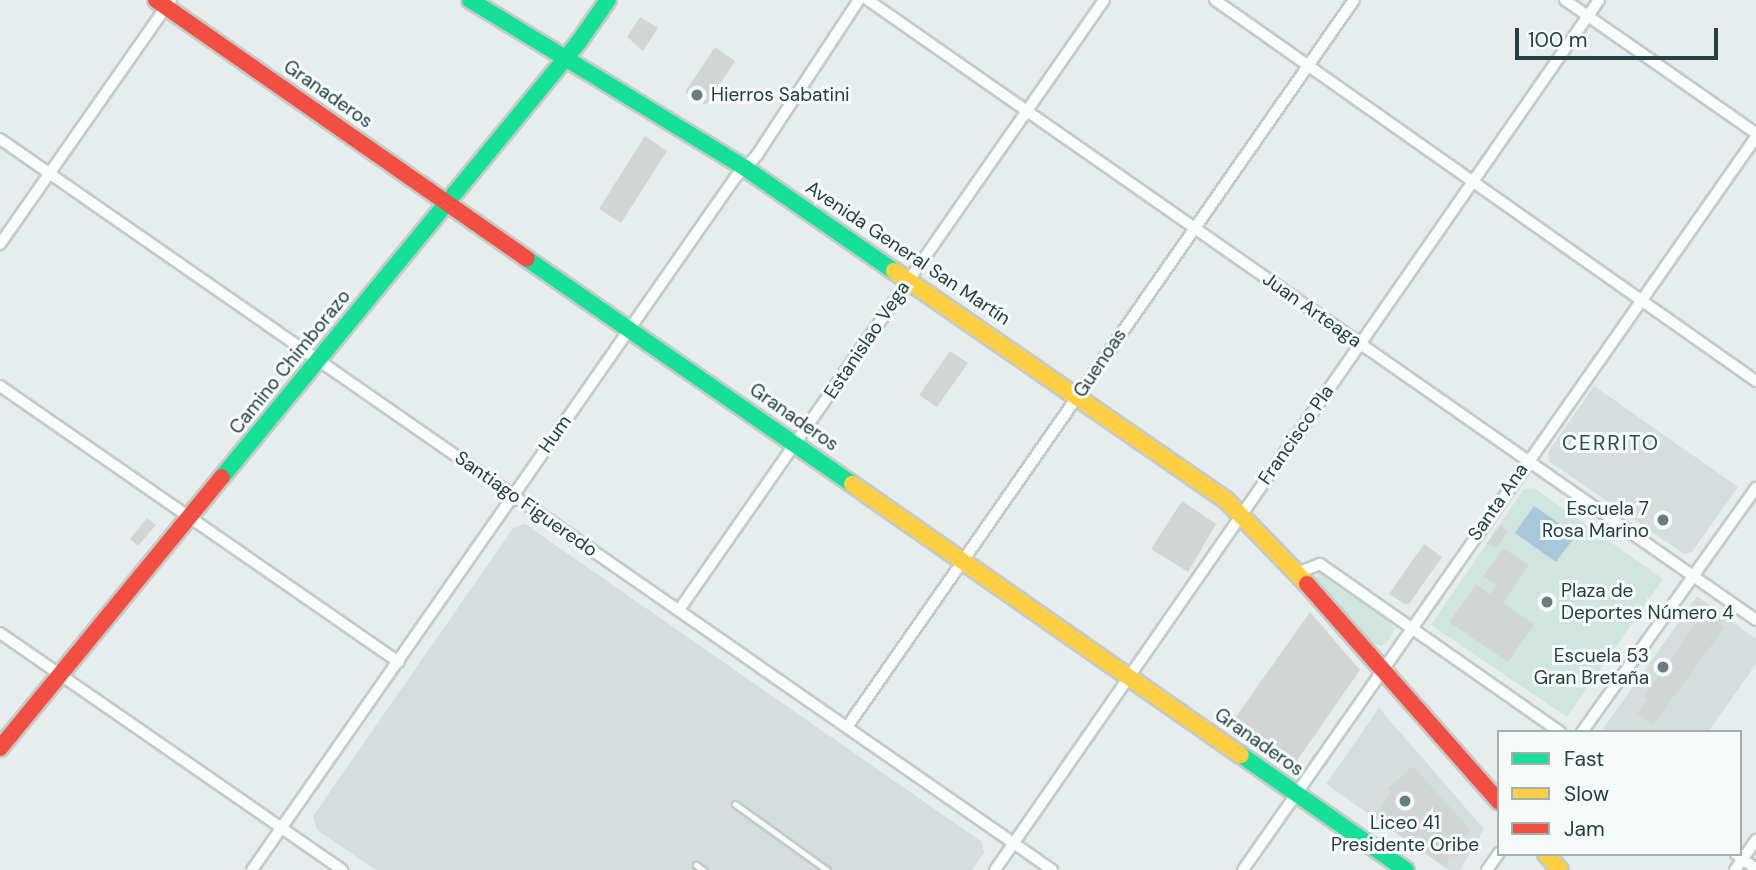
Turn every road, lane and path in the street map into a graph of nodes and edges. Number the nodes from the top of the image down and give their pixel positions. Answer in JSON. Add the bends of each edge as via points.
{"nodes":[{"id":1,"x":470,"y":0,"type":"edge"},
{"id":2,"x":608,"y":0,"type":"edge"},
{"id":3,"x":859,"y":0,"type":"edge"},
{"id":4,"x":868,"y":0,"type":"edge"},
{"id":5,"x":1104,"y":0,"type":"edge"},
{"id":6,"x":1215,"y":0,"type":"edge"},
{"id":7,"x":1354,"y":0,"type":"edge"},
{"id":8,"x":1565,"y":0,"type":"edge"},
{"id":9,"x":1598,"y":0,"type":"edge"},
{"id":10,"x":165,"y":2,"type":"edge"},
{"id":11,"x":1588,"y":16,"type":"junction"},
{"id":12,"x":566,"y":57,"type":"junction"},
{"id":13,"x":1309,"y":65,"type":"junction"},
{"id":14,"x":1025,"y":113,"type":"junction"},
{"id":15,"x":1756,"y":135,"type":"edge"},
{"id":16,"x":0,"y":139,"type":"edge"},
{"id":17,"x":745,"y":168,"type":"junction"},
{"id":18,"x":50,"y":173,"type":"junction"},
{"id":19,"x":1472,"y":182,"type":"junction"},
{"id":20,"x":448,"y":202,"type":"junction"},
{"id":21,"x":1194,"y":227,"type":"junction"},
{"id":22,"x":0,"y":244,"type":"edge"},
{"id":23,"x":909,"y":279,"type":"junction"},
{"id":24,"x":1640,"y":300,"type":"junction"},
{"id":25,"x":630,"y":328,"type":"junction"},
{"id":26,"x":1359,"y":344,"type":"junction"},
{"id":27,"x":318,"y":360,"type":"junction"},
{"id":28,"x":1756,"y":381,"type":"edge"},
{"id":29,"x":0,"y":386,"type":"edge"},
{"id":30,"x":1077,"y":395,"type":"junction"},
{"id":31,"x":795,"y":444,"type":"junction"},
{"id":32,"x":1526,"y":460,"type":"junction"},
{"id":33,"x":1756,"y":488,"type":"edge"},
{"id":34,"x":513,"y":495,"type":"junction"},
{"id":35,"x":1242,"y":514,"type":"junction"},
{"id":36,"x":189,"y":517,"type":"junction"},
{"id":37,"x":962,"y":560,"type":"junction"},
{"id":38,"x":1297,"y":573,"type":"junction"},
{"id":39,"x":1694,"y":576,"type":"junction"},
{"id":40,"x":679,"y":610,"type":"junction"},
{"id":41,"x":1756,"y":620,"type":"edge"},
{"id":42,"x":1412,"y":627,"type":"junction"},
{"id":43,"x":0,"y":633,"type":"edge"},
{"id":44,"x":399,"y":662,"type":"junction"},
{"id":45,"x":1382,"y":669,"type":"junction"},
{"id":46,"x":60,"y":675,"type":"junction"},
{"id":47,"x":1129,"y":677,"type":"junction"},
{"id":48,"x":847,"y":727,"type":"junction"},
{"id":49,"x":1557,"y":730,"type":"edge"},
{"id":50,"x":1583,"y":730,"type":"edge"},
{"id":51,"x":0,"y":748,"type":"edge"},
{"id":52,"x":1296,"y":794,"type":"junction"},
{"id":53,"x":1497,"y":800,"type":"edge"},
{"id":54,"x":735,"y":804,"type":"dead end"},
{"id":55,"x":282,"y":828,"type":"junction"},
{"id":56,"x":1756,"y":840,"type":"edge"},
{"id":57,"x":1013,"y":843,"type":"junction"},
{"id":58,"x":1742,"y":854,"type":"edge"},
{"id":59,"x":1548,"y":856,"type":"edge"},
{"id":60,"x":1739,"y":857,"type":"edge"},
{"id":61,"x":815,"y":861,"type":"junction"},
{"id":62,"x":696,"y":865,"type":"dead end"},
{"id":63,"x":1756,"y":869,"type":"edge"},
{"id":64,"x":252,"y":870,"type":"edge"},
{"id":65,"x":342,"y":870,"type":"edge"},
{"id":66,"x":702,"y":870,"type":"edge"},
{"id":67,"x":809,"y":870,"type":"edge"},
{"id":68,"x":827,"y":870,"type":"edge"},
{"id":69,"x":995,"y":870,"type":"edge"},
{"id":70,"x":1052,"y":870,"type":"edge"},
{"id":71,"x":1243,"y":870,"type":"edge"},
{"id":72,"x":1406,"y":870,"type":"edge"},
{"id":73,"x":1560,"y":870,"type":"edge"},
{"id":74,"x":1735,"y":870,"type":"edge"}],
"edges":[{"from":1,"to":12,"type":"street","name":"Avenida General San Martín"},
{"from":2,"to":12,"type":"street","name":"Camino Chimborazo"},
{"from":3,"to":17,"type":"street","name":"Hum"},
{"from":4,"to":14,"type":"street","name":"Juan Arteaga"},
{"from":5,"to":14,"type":"street","name":"Estanislao Vega"},
{"from":6,"to":13,"type":"street"},
{"from":7,"to":13,"type":"street","name":"Guenoas"},
{"from":8,"to":11,"type":"street"},
{"from":9,"to":11,"type":"street","name":"Francisco Pla"},
{"from":10,"to":18,"type":"street"},
{"from":10,"to":20,"type":"street","name":"Granaderos"},
{"from":11,"to":15,"type":"street"},
{"from":11,"to":19,"type":"street","name":"Francisco Pla"},
{"from":12,"to":17,"type":"street","name":"Avenida General San Martín"},
{"from":12,"to":20,"type":"street","name":"Camino Chimborazo"},
{"from":13,"to":19,"type":"street"},
{"from":13,"to":21,"type":"street","name":"Guenoas"},
{"from":14,"to":21,"type":"street","name":"Juan Arteaga"},
{"from":14,"to":23,"type":"street","name":"Estanislao Vega"},
{"from":15,"to":24,"type":"street","name":"Santa Ana"},
{"from":16,"to":18,"type":"street","name":"Santiago Figueredo"},
{"from":17,"to":23,"type":"street","name":"Avenida General San Martín"},
{"from":17,"to":25,"type":"street","name":"Hum"},
{"from":18,"to":22,"type":"street"},
{"from":18,"to":27,"type":"street","name":"Santiago Figueredo"},
{"from":19,"to":24,"type":"street"},
{"from":19,"to":26,"type":"street","name":"Francisco Pla"},
{"from":20,"to":25,"type":"street","name":"Granaderos"},
{"from":20,"to":27,"type":"street","name":"Camino Chimborazo"},
{"from":21,"to":26,"type":"street","name":"Juan Arteaga"},
{"from":21,"to":30,"type":"street","name":"Guenoas"},
{"from":23,"to":30,"type":"street","name":"Avenida General San Martín"},
{"from":23,"to":31,"type":"street","name":"Estanislao Vega"},
{"from":24,"to":28,"type":"street"},
{"from":24,"to":32,"type":"street","name":"Santa Ana"},
{"from":25,"to":31,"type":"street","name":"Granaderos"},
{"from":25,"to":34,"type":"street","name":"Hum"},
{"from":26,"to":32,"type":"street","name":"Juan Arteaga"},
{"from":26,"to":35,"type":"street","name":"Francisco Pla"},
{"from":27,"to":34,"type":"street","name":"Santiago Figueredo"},
{"from":27,"to":36,"type":"street","name":"Camino Chimborazo"},
{"from":29,"to":36,"type":"street"},
{"from":30,"to":35,"type":"street","name":"Avenida General San Martín"},
{"from":30,"to":37,"type":"street","name":"Guenoas"},
{"from":31,"to":37,"type":"street","name":"Granaderos"},
{"from":31,"to":40,"type":"street","name":"Estanislao Vega"},
{"from":32,"to":39,"type":"street","name":"Juan Arteaga"},
{"from":32,"to":42,"type":"street","name":"Santa Ana"},
{"from":33,"to":39,"type":"street"},
{"from":34,"to":40,"type":"street","name":"Santiago Figueredo"},
{"from":34,"to":44,"type":"street","name":"Hum"},
{"from":35,"to":38,"type":"street","name":"Avenida General San Martín"},
{"from":35,"to":47,"type":"street","name":"Francisco Pla"},
{"from":36,"to":44,"type":"street"},
{"from":36,"to":46,"type":"street","name":"Camino Chimborazo"},
{"from":37,"to":47,"type":"street","name":"Granaderos"},
{"from":37,"to":48,"type":"street","name":"Guenoas"},
{"from":38,"to":42,"type":"street","via":[[1320,564]]},
{"from":38,"to":45,"type":"street","name":"Avenida General San Martín"},
{"from":39,"to":41,"type":"street","name":"Juan Arteaga"},
{"from":39,"to":50,"type":"street"},
{"from":40,"to":48,"type":"street","name":"Santiago Figueredo"},
{"from":42,"to":45,"type":"street","name":"Santa Ana"},
{"from":42,"to":49,"type":"street"},
{"from":43,"to":46,"type":"street"},
{"from":44,"to":55,"type":"street","name":"Hum"},
{"from":45,"to":52,"type":"street","name":"Santa Ana"},
{"from":45,"to":53,"type":"street","name":"Avenida General San Martín"},
{"from":46,"to":51,"type":"street","name":"Camino Chimborazo"},
{"from":46,"to":55,"type":"street"},
{"from":47,"to":52,"type":"street","name":"Granaderos"},
{"from":47,"to":57,"type":"street","name":"Francisco Pla"},
{"from":48,"to":57,"type":"street","name":"Santiago Figueredo"},
{"from":52,"to":71,"type":"street","name":"Santa Ana"},
{"from":52,"to":72,"type":"street","name":"Granaderos"},
{"from":54,"to":61,"type":"lane"},
{"from":55,"to":64,"type":"street","name":"Hum"},
{"from":55,"to":65,"type":"street"},
{"from":56,"to":58,"type":"street"},
{"from":57,"to":69,"type":"street","name":"Francisco Pla"},
{"from":57,"to":70,"type":"street","name":"Santiago Figueredo"},
{"from":59,"to":73,"type":"street"},
{"from":60,"to":63,"type":"street"},
{"from":60,"to":74,"type":"street"},
{"from":61,"to":67,"type":"lane"},
{"from":61,"to":68,"type":"lane"},
{"from":62,"to":66,"type":"lane"}]}
